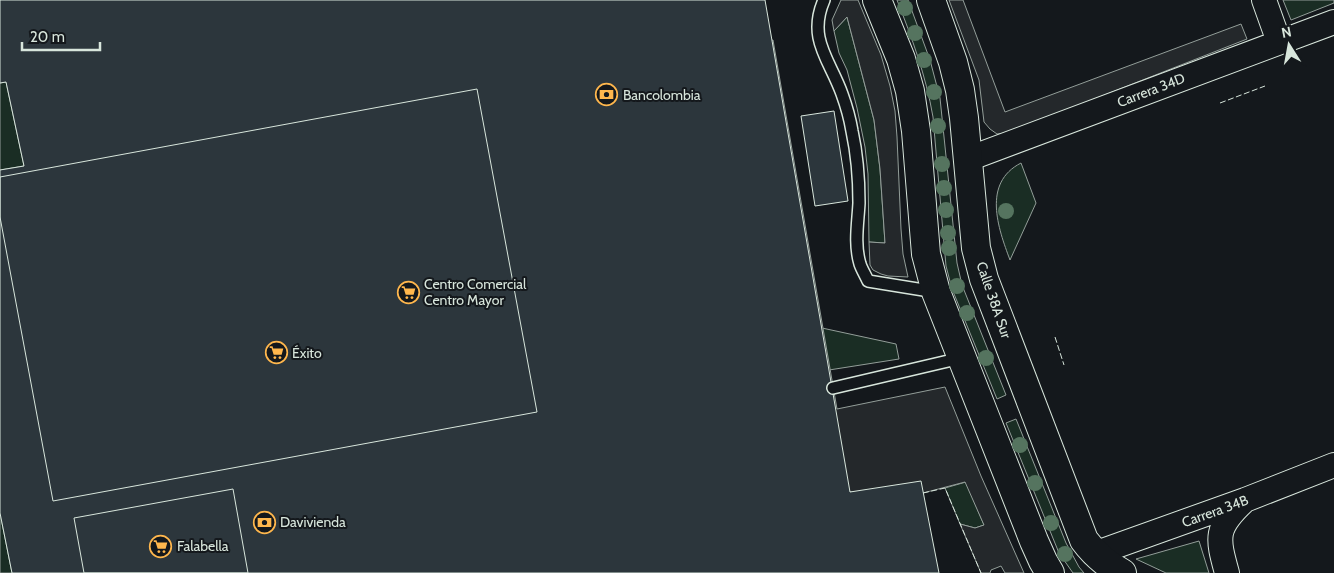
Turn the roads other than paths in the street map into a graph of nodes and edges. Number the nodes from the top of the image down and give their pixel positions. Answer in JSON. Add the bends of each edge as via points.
{"nodes":[{"id":1,"x":824,"y":0,"type":"edge"},
{"id":2,"x":877,"y":0,"type":"edge"},
{"id":3,"x":931,"y":0,"type":"edge"},
{"id":4,"x":1264,"y":0,"type":"edge"},
{"id":5,"x":1334,"y":22,"type":"edge"},
{"id":6,"x":1279,"y":42,"type":"junction"},
{"id":7,"x":968,"y":160,"type":"junction"},
{"id":8,"x":936,"y":292,"type":"junction"},
{"id":9,"x":961,"y":358,"type":"junction"},
{"id":10,"x":833,"y":388,"type":"dead end"},
{"id":11,"x":1334,"y":465,"type":"edge"},
{"id":12,"x":1245,"y":500,"type":"junction"},
{"id":13,"x":1094,"y":554,"type":"junction"},
{"id":14,"x":1050,"y":573,"type":"edge"},
{"id":15,"x":1122,"y":573,"type":"edge"},
{"id":16,"x":1227,"y":573,"type":"edge"}],
"edges":[{"from":1,"to":8,"type":"lane","via":[[818,33],[823,55],[842,93],[858,168],[856,241],[860,264],[868,281]]},
{"from":2,"to":8,"type":"street","via":[[910,91],[926,254]]},
{"from":3,"to":7,"type":"street","name":"Calle 38A Sur","via":[[960,90]]},
{"from":4,"to":6,"type":"street"},
{"from":5,"to":6,"type":"street","name":"Carrera 34D"},
{"from":6,"to":7,"type":"street","name":"Carrera 34D"},
{"from":7,"to":13,"type":"street","name":"Calle 38A Sur","via":[[976,248],[984,279],[1084,540]]},
{"from":8,"to":9,"type":"street"},
{"from":9,"to":10,"type":"lane"},
{"from":9,"to":14,"type":"street","via":[[1034,541]]},
{"from":11,"to":12,"type":"street","name":"Carrera 34B"},
{"from":12,"to":13,"type":"street","name":"Carrera 34B"},
{"from":12,"to":16,"type":"street","via":[[1226,520],[1220,537]]},
{"from":13,"to":15,"type":"street","name":"Calle 38A Sur"}]}
